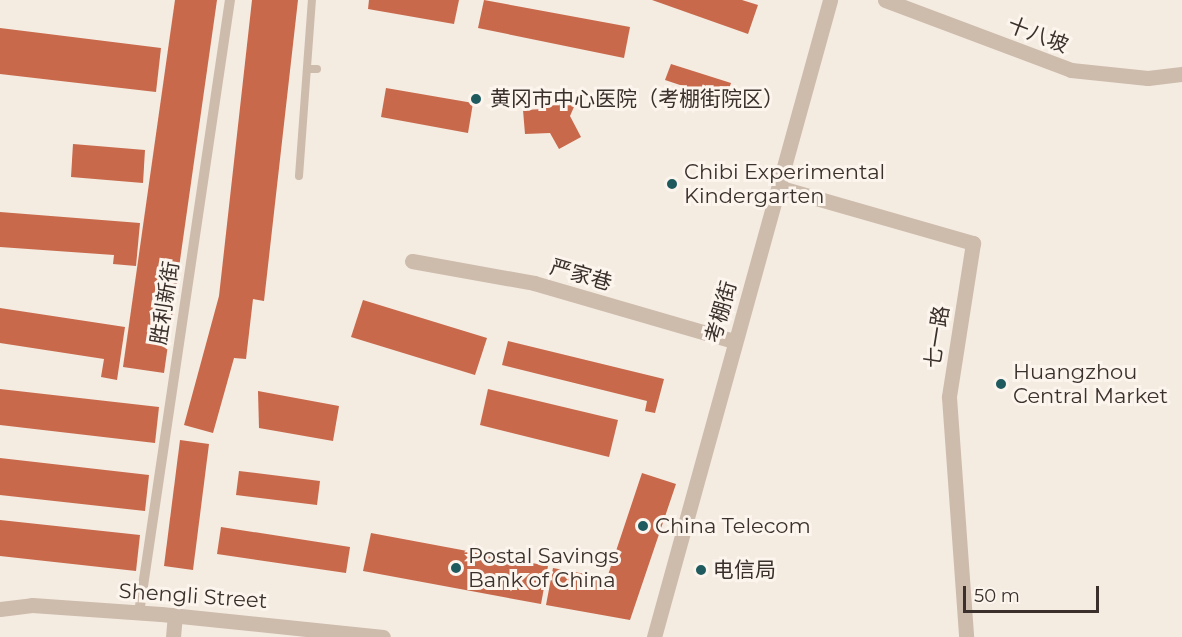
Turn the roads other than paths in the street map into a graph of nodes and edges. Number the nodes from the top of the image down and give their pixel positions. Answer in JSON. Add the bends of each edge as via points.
{"nodes":[{"id":1,"x":230,"y":0,"type":"edge"},
{"id":2,"x":312,"y":0,"type":"edge"},
{"id":3,"x":830,"y":0,"type":"edge"},
{"id":4,"x":885,"y":0,"type":"edge"},
{"id":5,"x":307,"y":69,"type":"junction"},
{"id":6,"x":317,"y":69,"type":"dead end"},
{"id":7,"x":1182,"y":74,"type":"edge"},
{"id":8,"x":299,"y":176,"type":"dead end"},
{"id":9,"x":781,"y":188,"type":"junction"},
{"id":10,"x":412,"y":261,"type":"dead end"},
{"id":11,"x":734,"y":341,"type":"junction"},
{"id":12,"x":0,"y":609,"type":"edge"},
{"id":13,"x":139,"y":613,"type":"junction"},
{"id":14,"x":175,"y":615,"type":"junction"},
{"id":15,"x":173,"y":637,"type":"edge"},
{"id":16,"x":383,"y":637,"type":"edge"},
{"id":17,"x":654,"y":637,"type":"edge"},
{"id":18,"x":966,"y":637,"type":"edge"}],
"edges":[{"from":1,"to":13,"type":"street","name":"胜利新街"},
{"from":2,"to":5,"type":"lane"},
{"from":3,"to":9,"type":"street","name":"考棚街"},
{"from":4,"to":7,"type":"street","name":"十八坡","via":[[1071,70],[1148,78]]},
{"from":5,"to":6,"type":"lane"},
{"from":5,"to":8,"type":"lane"},
{"from":9,"to":11,"type":"street","name":"考棚街"},
{"from":9,"to":18,"type":"street","name":"七一路","via":[[973,243],[949,397]]},
{"from":10,"to":11,"type":"street","name":"严家巷","via":[[534,283]]},
{"from":11,"to":17,"type":"street","name":"考棚街"},
{"from":12,"to":13,"type":"street","name":"Shengli Street"},
{"from":13,"to":14,"type":"street","name":"Shengli Street"},
{"from":14,"to":15,"type":"street"},
{"from":14,"to":16,"type":"street","name":"Shengli Street"}]}
